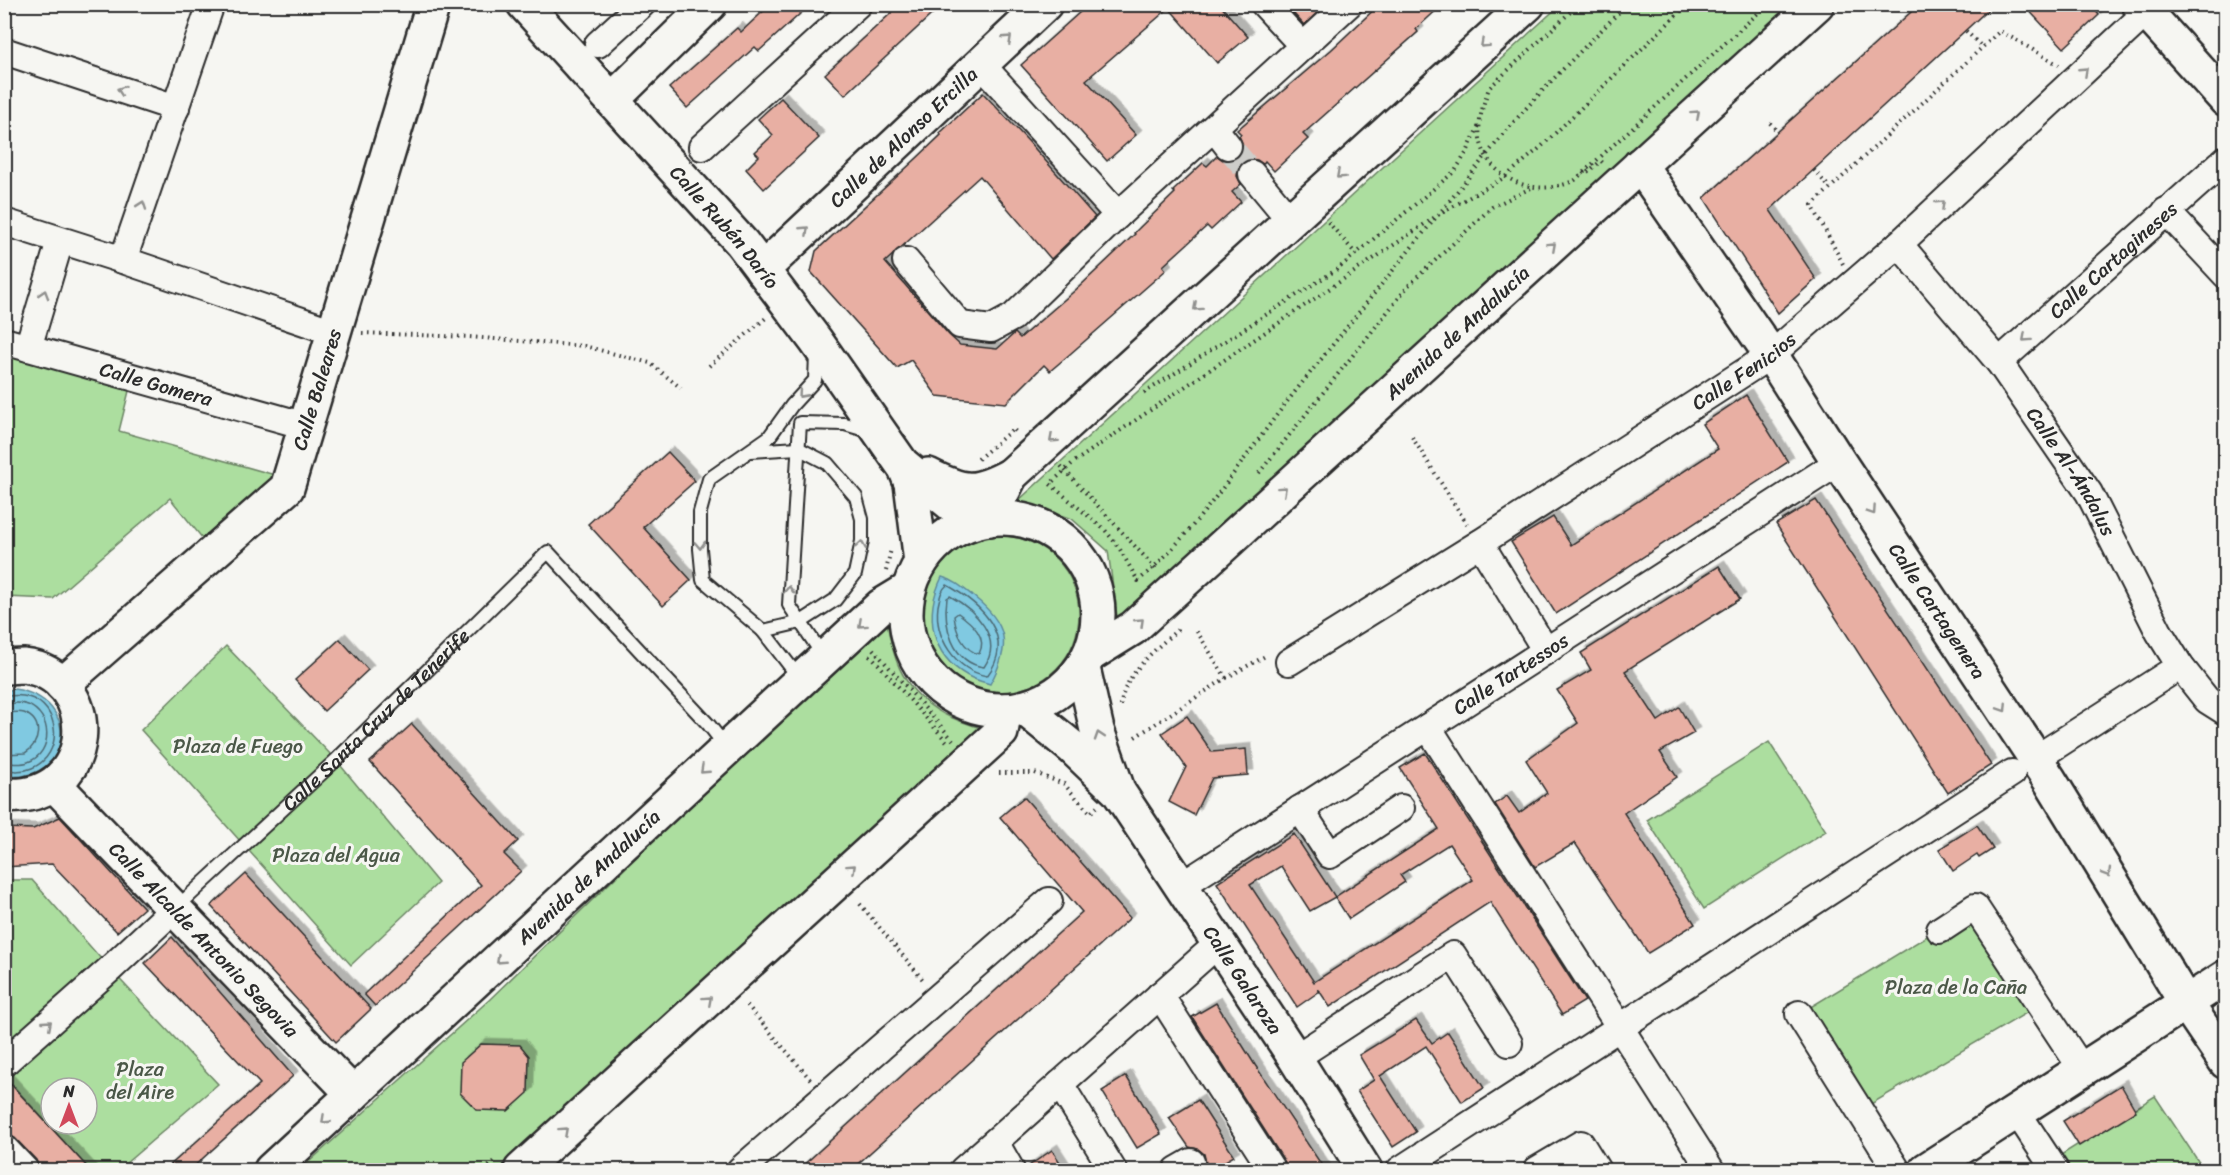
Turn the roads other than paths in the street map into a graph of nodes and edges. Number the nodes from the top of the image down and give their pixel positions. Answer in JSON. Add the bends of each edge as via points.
{"nodes":[{"id":1,"x":211,"y":4,"type":"edge"},
{"id":2,"x":433,"y":4,"type":"edge"},
{"id":3,"x":524,"y":4,"type":"edge"},
{"id":4,"x":642,"y":4,"type":"edge"},
{"id":5,"x":710,"y":4,"type":"edge"},
{"id":6,"x":858,"y":4,"type":"edge"},
{"id":7,"x":1044,"y":4,"type":"edge"},
{"id":8,"x":1264,"y":4,"type":"edge"},
{"id":9,"x":1349,"y":4,"type":"edge"},
{"id":10,"x":1528,"y":4,"type":"edge"},
{"id":11,"x":1817,"y":4,"type":"edge"},
{"id":12,"x":2143,"y":8,"type":"edge"},
{"id":13,"x":598,"y":44,"type":"dead end"},
{"id":14,"x":1303,"y":46,"type":"junction"},
{"id":15,"x":4,"y":51,"type":"edge"},
{"id":16,"x":981,"y":64,"type":"junction"},
{"id":17,"x":612,"y":100,"type":"junction"},
{"id":18,"x":2226,"y":100,"type":"edge"},
{"id":19,"x":176,"y":108,"type":"junction"},
{"id":20,"x":702,"y":147,"type":"dead end"},
{"id":21,"x":2226,"y":159,"type":"edge"},
{"id":22,"x":1640,"y":165,"type":"junction"},
{"id":23,"x":1252,"y":174,"type":"tunnel mouth"},
{"id":24,"x":2166,"y":211,"type":"junction"},
{"id":25,"x":1118,"y":215,"type":"junction"},
{"id":26,"x":1306,"y":217,"type":"junction"},
{"id":27,"x":4,"y":222,"type":"edge"},
{"id":28,"x":60,"y":241,"type":"junction"},
{"id":29,"x":1899,"y":244,"type":"junction"},
{"id":30,"x":123,"y":260,"type":"junction"},
{"id":31,"x":906,"y":261,"type":"dead end"},
{"id":32,"x":762,"y":270,"type":"junction"},
{"id":33,"x":2226,"y":275,"type":"edge"},
{"id":34,"x":346,"y":333,"type":"junction"},
{"id":35,"x":816,"y":341,"type":"junction"},
{"id":36,"x":16,"y":344,"type":"edge"},
{"id":37,"x":1771,"y":354,"type":"junction"},
{"id":38,"x":1999,"y":362,"type":"junction"},
{"id":39,"x":306,"y":426,"type":"junction"},
{"id":40,"x":883,"y":436,"type":"junction"},
{"id":41,"x":798,"y":448,"type":"junction"},
{"id":42,"x":751,"y":451,"type":"junction"},
{"id":43,"x":1839,"y":462,"type":"junction"},
{"id":44,"x":904,"y":466,"type":"junction"},
{"id":45,"x":1011,"y":475,"type":"junction"},
{"id":46,"x":981,"y":520,"type":"junction"},
{"id":47,"x":1474,"y":535,"type":"junction"},
{"id":48,"x":904,"y":577,"type":"junction"},
{"id":49,"x":801,"y":622,"type":"junction"},
{"id":50,"x":763,"y":631,"type":"junction"},
{"id":51,"x":1546,"y":651,"type":"junction"},
{"id":52,"x":825,"y":658,"type":"junction"},
{"id":53,"x":1278,"y":659,"type":"road end"},
{"id":54,"x":1087,"y":661,"type":"junction"},
{"id":55,"x":2180,"y":666,"type":"junction"},
{"id":56,"x":4,"y":667,"type":"edge"},
{"id":57,"x":801,"y":680,"type":"junction"},
{"id":58,"x":62,"y":685,"type":"junction"},
{"id":59,"x":1015,"y":709,"type":"junction"},
{"id":60,"x":2226,"y":712,"type":"edge"},
{"id":61,"x":1428,"y":727,"type":"junction"},
{"id":62,"x":728,"y":748,"type":"junction"},
{"id":63,"x":2046,"y":752,"type":"dead end"},
{"id":64,"x":2012,"y":774,"type":"dead end"},
{"id":65,"x":54,"y":784,"type":"junction"},
{"id":66,"x":1118,"y":791,"type":"junction"},
{"id":67,"x":4,"y":795,"type":"edge"},
{"id":68,"x":1401,"y":808,"type":"dead end"},
{"id":69,"x":1300,"y":809,"type":"junction"},
{"id":70,"x":1181,"y":886,"type":"junction"},
{"id":71,"x":1049,"y":901,"type":"dead end"},
{"id":72,"x":174,"y":909,"type":"junction"},
{"id":73,"x":1940,"y":930,"type":"dead end"},
{"id":74,"x":1219,"y":943,"type":"junction"},
{"id":75,"x":2226,"y":977,"type":"edge"},
{"id":76,"x":1160,"y":995,"type":"junction"},
{"id":77,"x":2186,"y":1002,"type":"junction"},
{"id":78,"x":1799,"y":1014,"type":"dead end"},
{"id":79,"x":1619,"y":1030,"type":"junction"},
{"id":80,"x":1509,"y":1043,"type":"dead end"},
{"id":81,"x":1295,"y":1058,"type":"junction"},
{"id":82,"x":4,"y":1062,"type":"edge"},
{"id":83,"x":2226,"y":1062,"type":"edge"},
{"id":84,"x":2082,"y":1069,"type":"junction"},
{"id":85,"x":1060,"y":1084,"type":"junction"},
{"id":86,"x":353,"y":1094,"type":"junction"},
{"id":87,"x":2017,"y":1112,"type":"junction"},
{"id":88,"x":995,"y":1142,"type":"junction"},
{"id":89,"x":4,"y":1148,"type":"edge"},
{"id":90,"x":511,"y":1163,"type":"edge"},
{"id":91,"x":25,"y":1170,"type":"edge"},
{"id":92,"x":271,"y":1170,"type":"edge"},
{"id":93,"x":740,"y":1170,"type":"edge"},
{"id":94,"x":963,"y":1170,"type":"edge"},
{"id":95,"x":1011,"y":1170,"type":"edge"},
{"id":96,"x":1113,"y":1170,"type":"edge"},
{"id":97,"x":1272,"y":1170,"type":"edge"},
{"id":98,"x":1365,"y":1170,"type":"edge"},
{"id":99,"x":1400,"y":1170,"type":"edge"},
{"id":100,"x":1537,"y":1170,"type":"edge"},
{"id":101,"x":1596,"y":1170,"type":"edge"},
{"id":102,"x":1711,"y":1170,"type":"edge"},
{"id":103,"x":1898,"y":1170,"type":"edge"},
{"id":104,"x":1926,"y":1170,"type":"edge"},
{"id":105,"x":2055,"y":1170,"type":"edge"}],
"edges":[{"from":1,"to":19,"type":"street"},
{"from":2,"to":34,"type":"street","name":"Calle Baleares"},
{"from":3,"to":17,"type":"street","name":"Calle Rubén Darío"},
{"from":4,"to":13,"type":"street"},
{"from":5,"to":17,"type":"street"},
{"from":6,"to":20,"type":"street"},
{"from":16,"to":7,"type":"street","name":"Calle de Alonso Ercilla","one_way":true},
{"from":8,"to":14,"type":"street"},
{"from":9,"to":14,"type":"street"},
{"from":10,"to":26,"type":"street","one_way":true},
{"from":22,"to":11,"type":"street","name":"Avenida de Andalucía","one_way":true},
{"from":12,"to":18,"type":"street"},
{"from":29,"to":12,"type":"street","name":"Calle Fenicios","one_way":true},
{"from":14,"to":25,"type":"street","via":[[1221,137]]},
{"from":19,"to":15,"type":"street","one_way":true},
{"from":16,"to":25,"type":"street"},
{"from":32,"to":16,"type":"street","name":"Calle de Alonso Ercilla","one_way":true},
{"from":17,"to":32,"type":"street","name":"Calle Rubén Darío"},
{"from":30,"to":19,"type":"street","one_way":true},
{"from":21,"to":24,"type":"street","name":"Calle Cartagineses"},
{"from":22,"to":37,"type":"street","name":"Calle Cartagenera"},
{"from":54,"to":22,"type":"street","name":"Avenida de Andalucía","one_way":true,"via":[[1133,628]]},
{"from":23,"to":26,"type":"street"},
{"from":24,"to":33,"type":"street"},
{"from":24,"to":38,"type":"street","name":"Calle Cartagineses","one_way":true},
{"from":25,"to":31,"type":"street","via":[[1013,316],[992,329],[960,325]]},
{"from":26,"to":45,"type":"street","one_way":true},
{"from":27,"to":28,"type":"street"},
{"from":28,"to":30,"type":"street"},
{"from":36,"to":28,"type":"street","one_way":true},
{"from":29,"to":37,"type":"street","name":"Calle Fenicios"},
{"from":29,"to":38,"type":"street","name":"Calle Al-Ándalus"},
{"from":30,"to":34,"type":"street"},
{"from":32,"to":35,"type":"street","name":"Calle Rubén Darío"},
{"from":34,"to":39,"type":"street","name":"Calle Baleares"},
{"from":35,"to":40,"type":"street","name":"Calle Rubén Darío"},
{"from":35,"to":42,"type":"lane","one_way":true,"via":[[815,380],[769,437]]},
{"from":36,"to":39,"type":"street","name":"Calle Gomera"},
{"from":37,"to":43,"type":"street","name":"Calle Cartagenera"},
{"from":37,"to":47,"type":"street","name":"Calle Fenicios"},
{"from":38,"to":55,"type":"street","name":"Calle Al-Ándalus","via":[[2089,493]]},
{"from":39,"to":58,"type":"street","name":"Calle Baleares","via":[[287,488]]},
{"from":40,"to":41,"type":"lane","via":[[845,424],[800,423]]},
{"from":40,"to":44,"type":"street","name":"Calle Rubén Darío"},
{"from":41,"to":42,"type":"lane"},
{"from":49,"to":41,"type":"lane","one_way":true,"via":[[789,605]]},
{"from":49,"to":41,"type":"lane","one_way":true,"via":[[835,600],[855,574],[862,519],[856,497],[827,463]]},
{"from":42,"to":50,"type":"lane","one_way":true,"via":[[709,479],[700,512],[700,549],[703,580]]},
{"from":43,"to":51,"type":"street","name":"Calle Tartessos"},
{"from":43,"to":77,"type":"street","name":"Calle Cartagenera","one_way":true,"via":[[2049,779]]},
{"from":44,"to":45,"type":"street","via":[[964,489],[984,489]]},
{"from":44,"to":46,"type":"street","name":"Calle Rubén Darío"},
{"from":44,"to":48,"type":"street","name":"Calle Rubén Darío","via":[[911,483]]},
{"from":45,"to":46,"type":"street"},
{"from":46,"to":48,"type":"street","via":[[944,537]]},
{"from":46,"to":54,"type":"street","via":[[1018,519],[1046,528],[1070,545],[1088,568],[1097,596],[1099,625]]},
{"from":47,"to":51,"type":"street"},
{"from":47,"to":53,"type":"street","name":"Calle Fenicios"},
{"from":48,"to":52,"type":"street","name":"Avenida de Andalucía","one_way":true,"via":[[881,606]]},
{"from":48,"to":59,"type":"street","via":[[912,647],[927,673],[949,693],[975,706]]},
{"from":49,"to":50,"type":"lane"},
{"from":49,"to":52,"type":"lane"},
{"from":50,"to":57,"type":"lane"},
{"from":51,"to":61,"type":"street","name":"Calle Tartessos"},
{"from":52,"to":57,"type":"street","name":"Avenida de Andalucía"},
{"from":54,"to":59,"type":"street","via":[[1057,693]]},
{"from":66,"to":54,"type":"street","name":"Calle Galaroza","one_way":true,"via":[[1097,730]]},
{"from":55,"to":60,"type":"street","name":"Calle Al-Ándalus","via":[[2207,700]]},
{"from":55,"to":63,"type":"street"},
{"from":56,"to":58,"type":"street","via":[[24,666],[44,672]]},
{"from":57,"to":62,"type":"street","name":"Avenida de Andalucía"},
{"from":58,"to":65,"type":"street","via":[[80,717],[81,736],[68,771]]},
{"from":59,"to":66,"type":"street","name":"Calle Galaroza","via":[[1073,748]]},
{"from":90,"to":59,"type":"street","one_way":true,"via":[[993,739]]},
{"from":61,"to":69,"type":"street","name":"Calle Tartessos"},
{"from":61,"to":79,"type":"street"},
{"from":62,"to":72,"type":"lane","name":"Calle Santa Cruz de Tenerife","via":[[548,552],[336,760]]},
{"from":62,"to":86,"type":"street","name":"Avenida de Andalucía","one_way":true},
{"from":64,"to":79,"type":"street"},
{"from":65,"to":67,"type":"street","via":[[38,792]]},
{"from":65,"to":72,"type":"street","name":"Calle Alcalde Antonio Segovia"},
{"from":66,"to":70,"type":"street","name":"Calle Galaroza"},
{"from":68,"to":69,"type":"street","via":[[1330,855]]},
{"from":69,"to":70,"type":"street","name":"Calle Tartessos"},
{"from":70,"to":74,"type":"street","name":"Calle Galaroza"},
{"from":71,"to":93,"type":"street"},
{"from":82,"to":72,"type":"street","name":"Calle Santa Cruz de Tenerife","one_way":true},
{"from":72,"to":86,"type":"street","name":"Calle Alcalde Antonio Segovia"},
{"from":73,"to":84,"type":"street","via":[[1975,907]]},
{"from":74,"to":76,"type":"street"},
{"from":74,"to":81,"type":"street","name":"Calle Galaroza"},
{"from":75,"to":77,"type":"street"},
{"from":76,"to":85,"type":"street"},
{"from":76,"to":97,"type":"street"},
{"from":77,"to":83,"type":"street","name":"Calle Cartagenera"},
{"from":77,"to":84,"type":"street"},
{"from":78,"to":103,"type":"street"},
{"from":79,"to":99,"type":"street"},
{"from":79,"to":102,"type":"street"},
{"from":80,"to":81,"type":"street","via":[[1453,955]]},
{"from":81,"to":98,"type":"street","name":"Calle Galaroza"},
{"from":84,"to":87,"type":"street"},
{"from":85,"to":88,"type":"street"},
{"from":85,"to":96,"type":"street"},
{"from":86,"to":92,"type":"street","name":"Avenida de Andalucía","one_way":true},
{"from":87,"to":104,"type":"street"},
{"from":87,"to":105,"type":"street"},
{"from":88,"to":94,"type":"street"},
{"from":88,"to":95,"type":"street"},
{"from":89,"to":91,"type":"street"},
{"from":100,"to":101,"type":"street","via":[[1581,1144]]}]}
